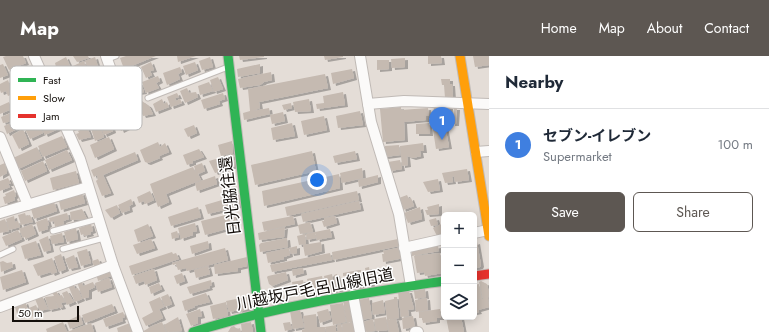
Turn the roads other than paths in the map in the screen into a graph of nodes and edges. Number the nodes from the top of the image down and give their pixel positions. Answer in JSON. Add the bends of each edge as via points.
{"nodes":[{"id":1,"x":34,"y":56,"type":"edge"},
{"id":2,"x":228,"y":56,"type":"edge"},
{"id":3,"x":360,"y":56,"type":"edge"},
{"id":4,"x":460,"y":56,"type":"edge"},
{"id":5,"x":38,"y":66,"type":"edge"},
{"id":6,"x":230,"y":67,"type":"junction"},
{"id":7,"x":148,"y":98,"type":"dead end"},
{"id":8,"x":368,"y":104,"type":"junction"},
{"id":9,"x":489,"y":104,"type":"edge"},
{"id":10,"x":468,"y":105,"type":"junction"},
{"id":11,"x":67,"y":130,"type":"edge"},
{"id":12,"x":0,"y":138,"type":"edge"},
{"id":13,"x":489,"y":151,"type":"edge"},
{"id":14,"x":476,"y":152,"type":"junction"},
{"id":15,"x":88,"y":187,"type":"junction"},
{"id":16,"x":28,"y":205,"type":"junction"},
{"id":17,"x":0,"y":212,"type":"edge"},
{"id":18,"x":98,"y":219,"type":"junction"},
{"id":19,"x":53,"y":231,"type":"dead end"},
{"id":20,"x":477,"y":233,"type":"edge"},
{"id":21,"x":488,"y":233,"type":"edge"},
{"id":22,"x":104,"y":238,"type":"junction"},
{"id":23,"x":441,"y":240,"type":"edge"},
{"id":24,"x":404,"y":248,"type":"junction"},
{"id":25,"x":13,"y":249,"type":"dead end"},
{"id":26,"x":63,"y":249,"type":"dead end"},
{"id":27,"x":0,"y":255,"type":"edge"},
{"id":28,"x":113,"y":265,"type":"junction"},
{"id":29,"x":489,"y":274,"type":"edge"},
{"id":30,"x":477,"y":276,"type":"edge"},
{"id":31,"x":441,"y":281,"type":"edge"},
{"id":32,"x":411,"y":286,"type":"junction"},
{"id":33,"x":353,"y":295,"type":"junction"},
{"id":34,"x":0,"y":307,"type":"edge"},
{"id":35,"x":258,"y":313,"type":"junction"},
{"id":36,"x":138,"y":332,"type":"edge"},
{"id":37,"x":193,"y":332,"type":"edge"},
{"id":38,"x":261,"y":332,"type":"edge"},
{"id":39,"x":360,"y":332,"type":"edge"}],
"edges":[{"from":1,"to":5,"type":"street"},
{"from":2,"to":6,"type":"street","name":"日光脇往還"},
{"from":3,"to":8,"type":"street"},
{"from":4,"to":10,"type":"street"},
{"from":6,"to":7,"type":"lane"},
{"from":6,"to":35,"type":"street","name":"日光脇往還"},
{"from":8,"to":10,"type":"street","via":[[404,101]]},
{"from":8,"to":24,"type":"street","via":[[399,214]]},
{"from":9,"to":10,"type":"street"},
{"from":10,"to":14,"type":"street"},
{"from":11,"to":15,"type":"street","via":[[80,159]]},
{"from":12,"to":16,"type":"street"},
{"from":13,"to":14,"type":"street"},
{"from":14,"to":21,"type":"street"},
{"from":15,"to":16,"type":"street"},
{"from":15,"to":18,"type":"street"},
{"from":16,"to":17,"type":"street"},
{"from":18,"to":19,"type":"lane"},
{"from":18,"to":22,"type":"street"},
{"from":20,"to":21,"type":"street"},
{"from":22,"to":26,"type":"lane"},
{"from":22,"to":28,"type":"street"},
{"from":23,"to":24,"type":"street"},
{"from":24,"to":32,"type":"street"},
{"from":25,"to":27,"type":"lane"},
{"from":28,"to":34,"type":"street"},
{"from":28,"to":36,"type":"street"},
{"from":29,"to":30,"type":"street"},
{"from":31,"to":32,"type":"street","name":"川越坂戸毛呂山線旧道"},
{"from":32,"to":33,"type":"street","name":"川越坂戸毛呂山線旧道"},
{"from":33,"to":35,"type":"street","name":"川越坂戸毛呂山線旧道"},
{"from":33,"to":39,"type":"street"},
{"from":35,"to":37,"type":"street","name":"川越坂戸毛呂山線旧道"},
{"from":35,"to":38,"type":"street","name":"日光脇往還"}]}
